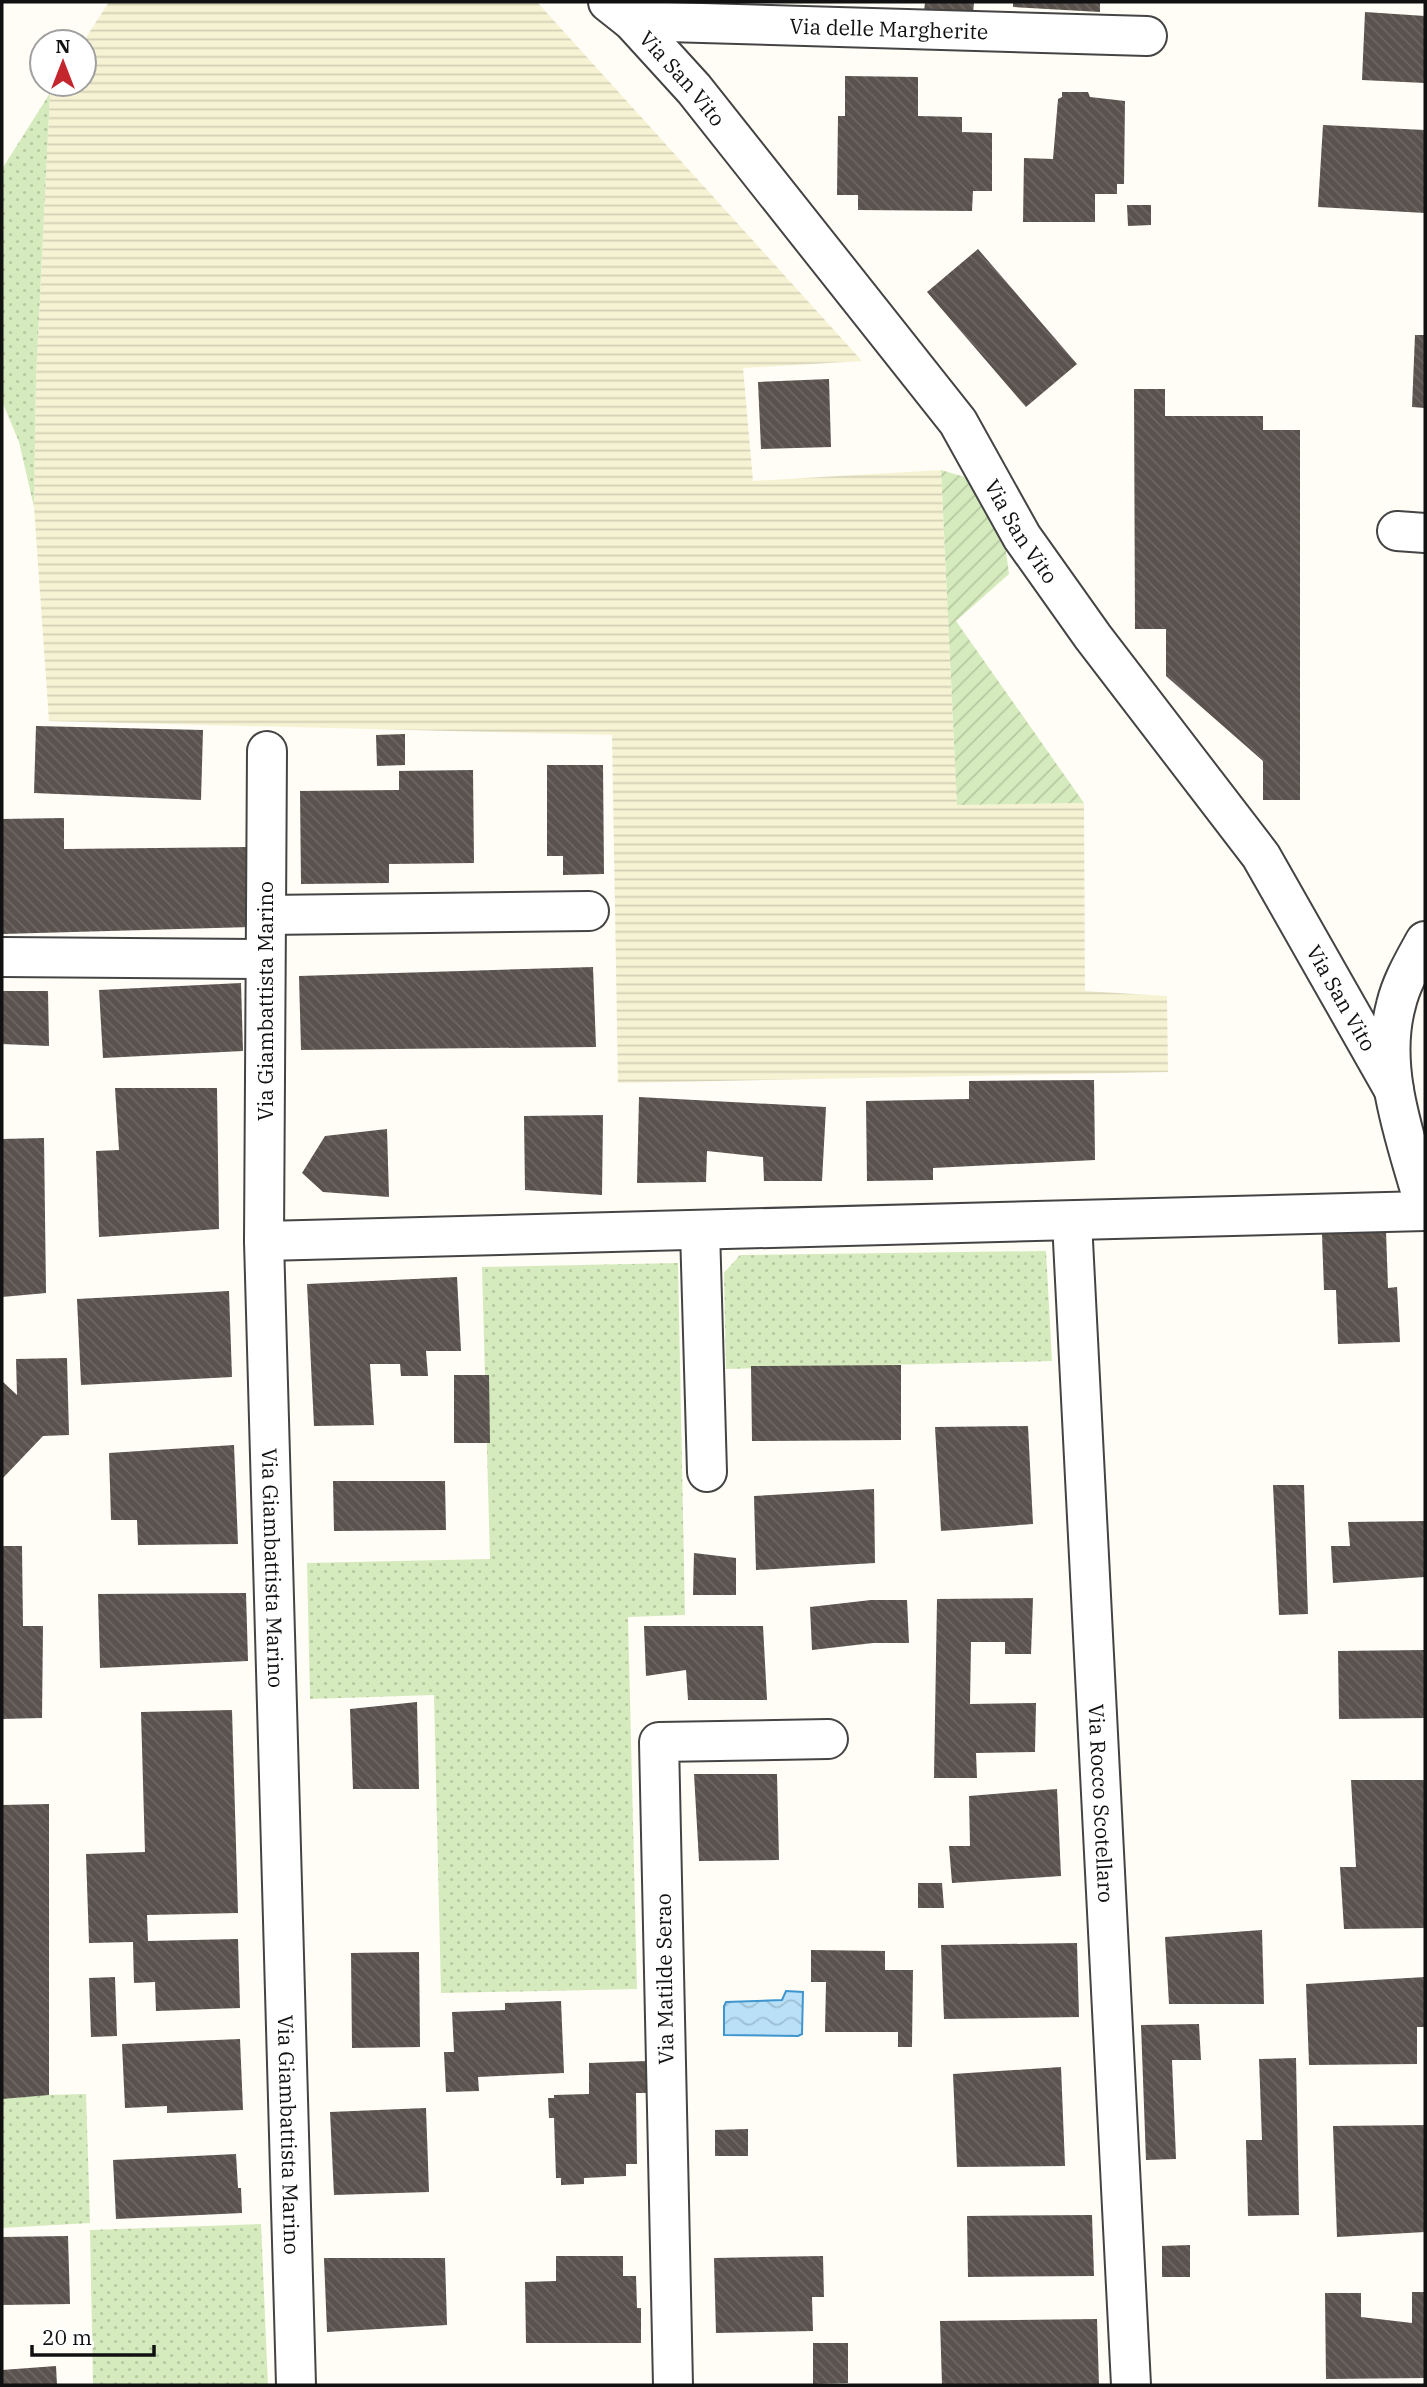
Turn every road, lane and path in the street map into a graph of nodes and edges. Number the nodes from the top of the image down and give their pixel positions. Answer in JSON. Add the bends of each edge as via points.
{"nodes":[{"id":1,"x":620,"y":11,"type":"edge"},
{"id":2,"x":1147,"y":36,"type":"dead end"},
{"id":3,"x":267,"y":751,"type":"dead end"},
{"id":4,"x":589,"y":911,"type":"dead end"},
{"id":5,"x":266,"y":915,"type":"junction"},
{"id":6,"x":1425,"y":941,"type":"edge"},
{"id":7,"x":2,"y":957,"type":"edge"},
{"id":8,"x":265,"y":959,"type":"junction"},
{"id":9,"x":1394,"y":1090,"type":"junction"},
{"id":10,"x":1425,"y":1209,"type":"edge"},
{"id":11,"x":1072,"y":1221,"type":"junction"},
{"id":12,"x":700,"y":1230,"type":"junction"},
{"id":13,"x":264,"y":1241,"type":"junction"},
{"id":14,"x":707,"y":1472,"type":"dead end"},
{"id":15,"x":828,"y":1739,"type":"dead end"},
{"id":16,"x":296,"y":2385,"type":"edge"},
{"id":17,"x":673,"y":2385,"type":"edge"},
{"id":18,"x":1131,"y":2385,"type":"edge"}],
"edges":[{"from":1,"to":2,"type":"street","name":"Via delle Margherite"},
{"from":1,"to":9,"type":"street","name":"Via San Vito","via":[[694,89],[958,422],[1022,537],[1261,856]]},
{"from":3,"to":5,"type":"street","name":"Via Giambattista Marino"},
{"from":4,"to":5,"type":"street"},
{"from":5,"to":8,"type":"street","name":"Via Giambattista Marino"},
{"from":6,"to":9,"type":"street","name":"Via San Vito","via":[[1395,1006],[1390,1046]]},
{"from":7,"to":8,"type":"street"},
{"from":8,"to":13,"type":"street","name":"Via Giambattista Marino"},
{"from":9,"to":10,"type":"street","name":"Via San Vito"},
{"from":10,"to":11,"type":"street"},
{"from":11,"to":12,"type":"street"},
{"from":11,"to":18,"type":"street","name":"Via Rocco Scotellaro"},
{"from":12,"to":13,"type":"street"},
{"from":12,"to":14,"type":"street"},
{"from":13,"to":16,"type":"street","name":"Via Giambattista Marino"},
{"from":15,"to":17,"type":"street","name":"Via Matilde Serao","via":[[659,1742]]}]}
